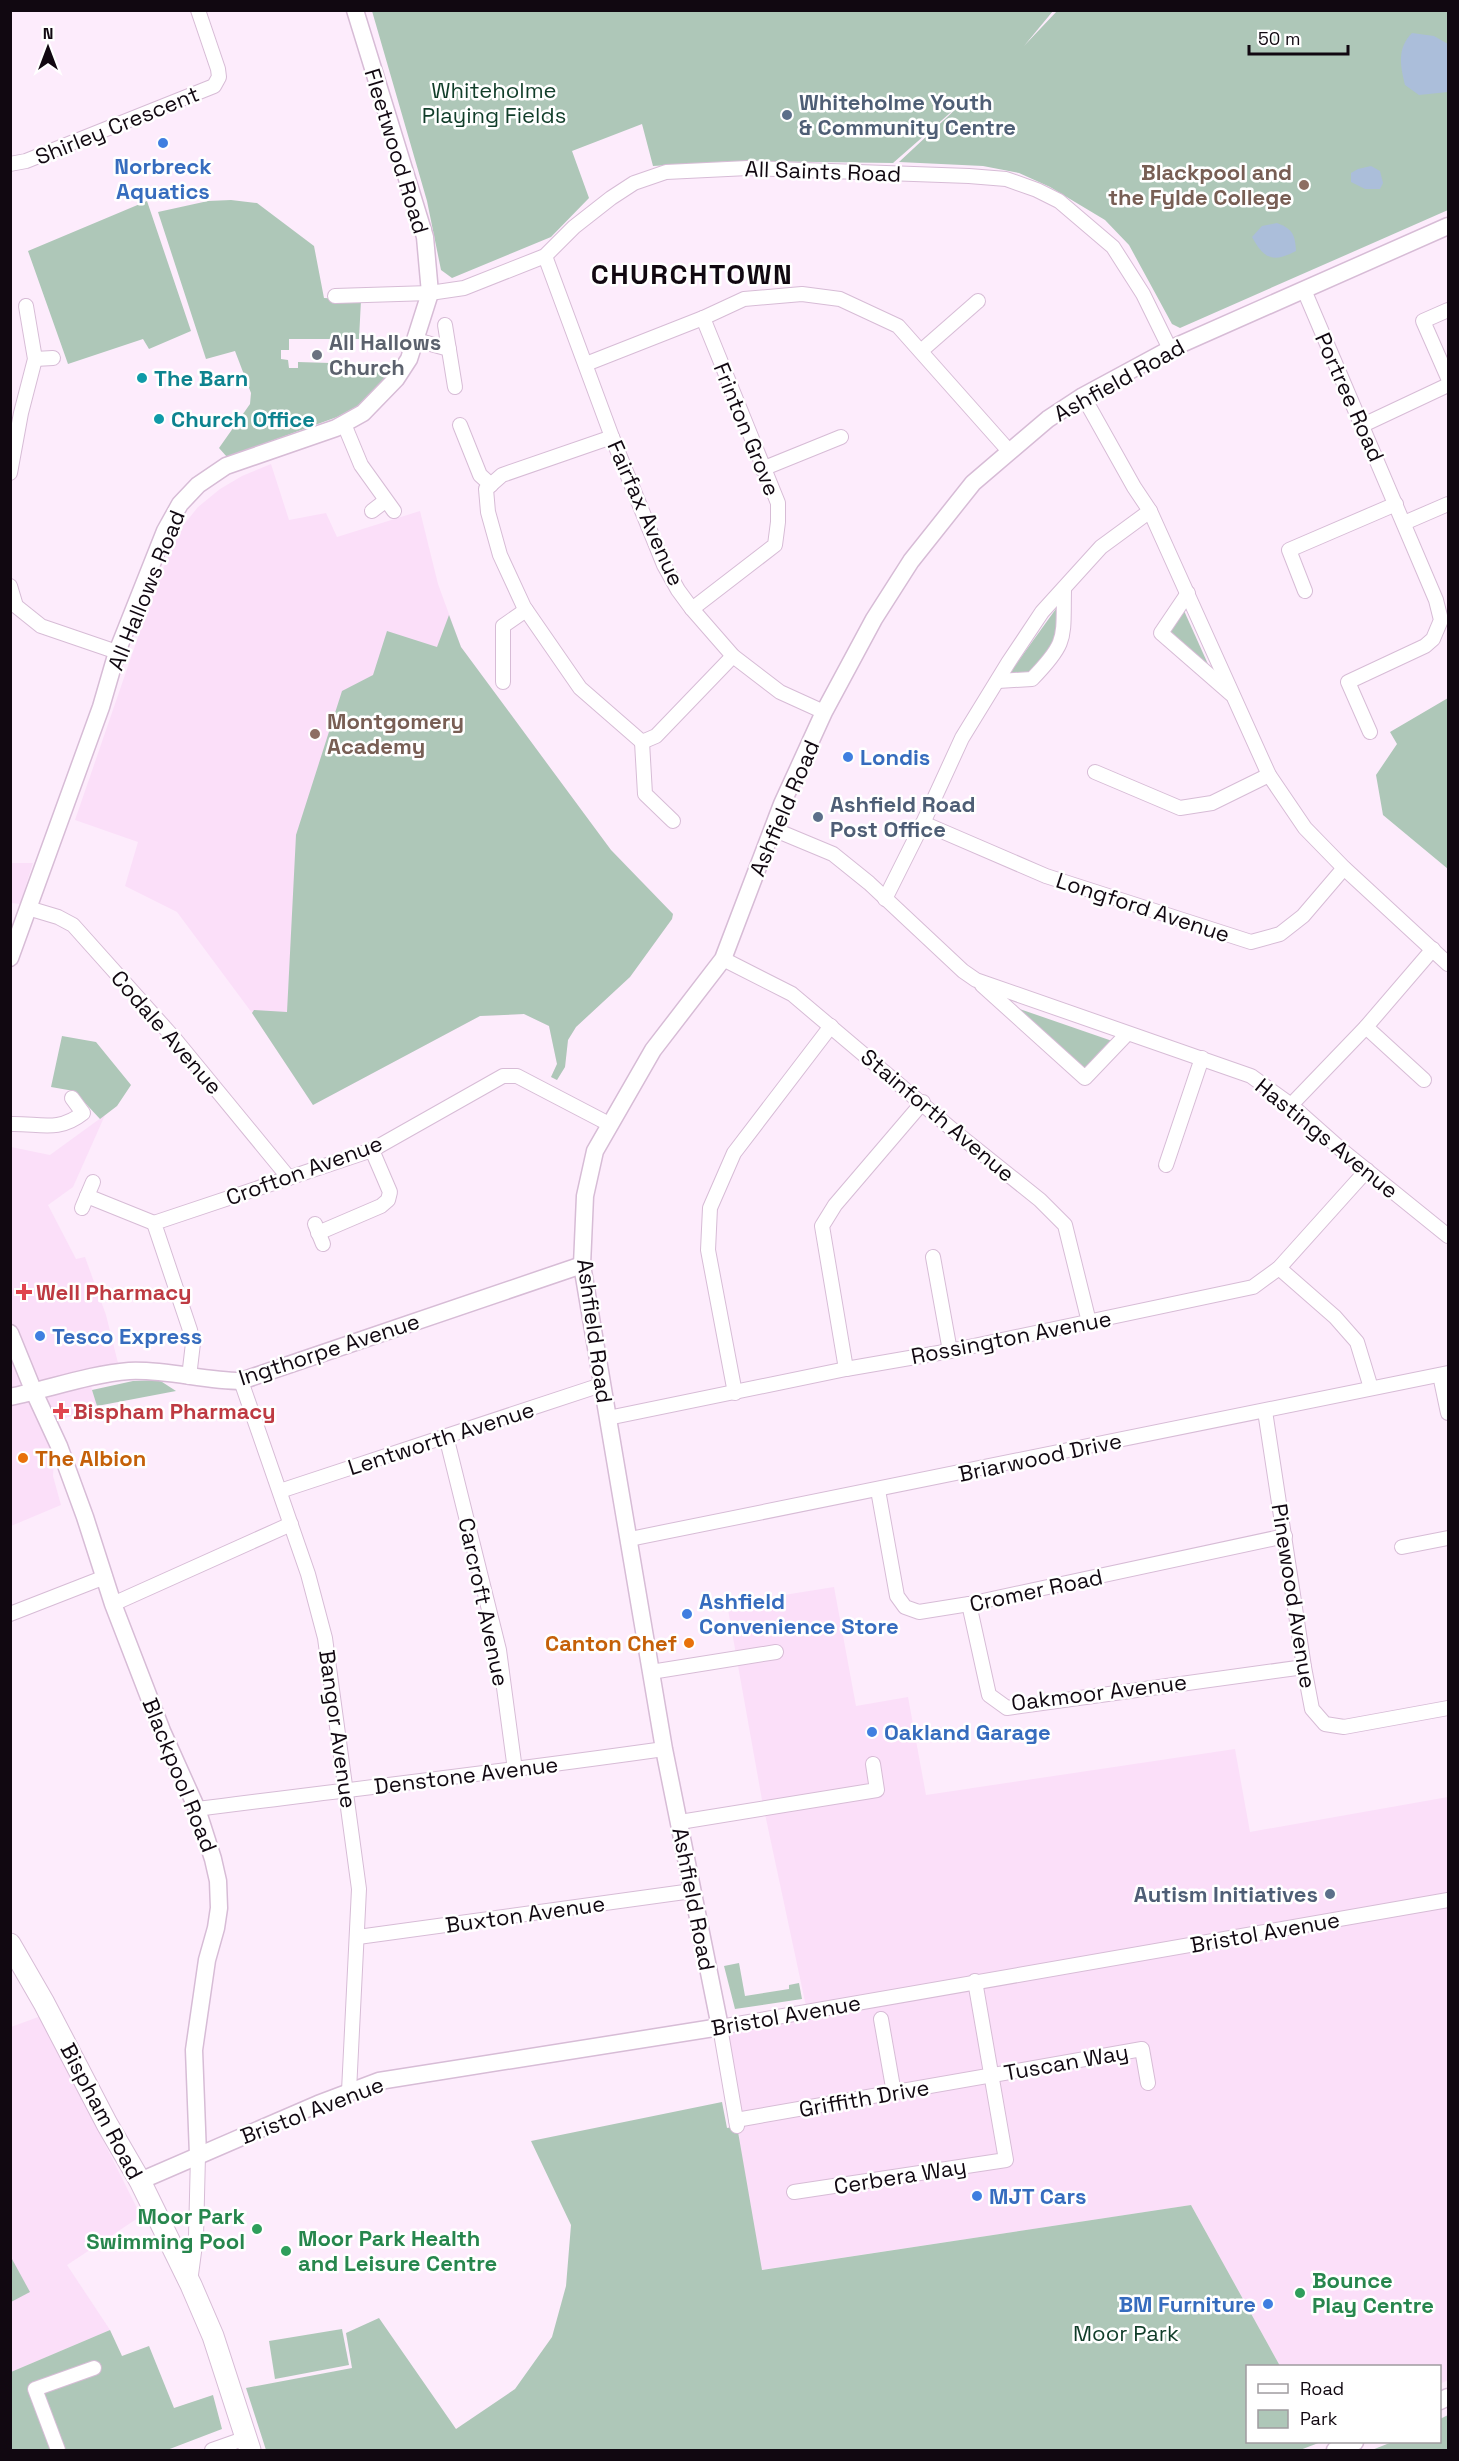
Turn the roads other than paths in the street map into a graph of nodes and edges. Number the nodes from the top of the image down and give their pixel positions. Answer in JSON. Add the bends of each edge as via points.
{"nodes":[{"id":1,"x":198,"y":10,"type":"edge"},
{"id":2,"x":355,"y":10,"type":"edge"},
{"id":3,"x":10,"y":164,"type":"edge"},
{"id":4,"x":1449,"y":226,"type":"edge"},
{"id":5,"x":545,"y":256,"type":"junction"},
{"id":6,"x":1304,"y":290,"type":"junction"},
{"id":7,"x":430,"y":293,"type":"junction"},
{"id":8,"x":335,"y":296,"type":"dead end"},
{"id":9,"x":978,"y":301,"type":"dead end"},
{"id":10,"x":26,"y":306,"type":"dead end"},
{"id":11,"x":1449,"y":310,"type":"edge"},
{"id":12,"x":703,"y":318,"type":"junction"},
{"id":13,"x":445,"y":325,"type":"dead end"},
{"id":14,"x":416,"y":340,"type":"junction"},
{"id":15,"x":448,"y":349,"type":"junction"},
{"id":16,"x":1170,"y":349,"type":"junction"},
{"id":17,"x":921,"y":351,"type":"junction"},
{"id":18,"x":53,"y":358,"type":"dead end"},
{"id":19,"x":35,"y":359,"type":"junction"},
{"id":20,"x":586,"y":364,"type":"junction"},
{"id":21,"x":1449,"y":378,"type":"edge"},
{"id":22,"x":1449,"y":385,"type":"edge"},
{"id":23,"x":455,"y":387,"type":"dead end"},
{"id":24,"x":1083,"y":396,"type":"junction"},
{"id":25,"x":344,"y":424,"type":"junction"},
{"id":26,"x":1363,"y":425,"type":"junction"},
{"id":27,"x":458,"y":431,"type":"dead end"},
{"id":28,"x":612,"y":437,"type":"junction"},
{"id":29,"x":841,"y":437,"type":"dead end"},
{"id":30,"x":1009,"y":451,"type":"junction"},
{"id":31,"x":762,"y":469,"type":"junction"},
{"id":32,"x":10,"y":473,"type":"edge"},
{"id":33,"x":490,"y":485,"type":"junction"},
{"id":34,"x":1396,"y":504,"type":"junction"},
{"id":35,"x":1449,"y":504,"type":"edge"},
{"id":36,"x":372,"y":511,"type":"dead end"},
{"id":37,"x":1150,"y":511,"type":"junction"},
{"id":38,"x":1404,"y":523,"type":"junction"},
{"id":39,"x":10,"y":586,"type":"edge"},
{"id":40,"x":1064,"y":590,"type":"junction"},
{"id":41,"x":1305,"y":591,"type":"dead end"},
{"id":42,"x":1188,"y":593,"type":"junction"},
{"id":43,"x":692,"y":609,"type":"junction"},
{"id":44,"x":526,"y":610,"type":"junction"},
{"id":45,"x":117,"y":652,"type":"junction"},
{"id":46,"x":733,"y":656,"type":"junction"},
{"id":47,"x":998,"y":681,"type":"junction"},
{"id":48,"x":503,"y":682,"type":"dead end"},
{"id":49,"x":1233,"y":696,"type":"junction"},
{"id":50,"x":824,"y":712,"type":"junction"},
{"id":51,"x":1370,"y":732,"type":"dead end"},
{"id":52,"x":642,"y":742,"type":"junction"},
{"id":53,"x":1095,"y":772,"type":"dead end"},
{"id":54,"x":1269,"y":776,"type":"junction"},
{"id":55,"x":673,"y":821,"type":"dead end"},
{"id":56,"x":923,"y":823,"type":"junction"},
{"id":57,"x":773,"y":828,"type":"junction"},
{"id":58,"x":1344,"y":868,"type":"junction"},
{"id":59,"x":885,"y":899,"type":"junction"},
{"id":60,"x":28,"y":908,"type":"junction"},
{"id":61,"x":1433,"y":950,"type":"junction"},
{"id":62,"x":10,"y":958,"type":"edge"},
{"id":63,"x":723,"y":959,"type":"junction"},
{"id":64,"x":1449,"y":964,"type":"edge"},
{"id":65,"x":976,"y":980,"type":"junction"},
{"id":66,"x":831,"y":1026,"type":"junction"},
{"id":67,"x":1366,"y":1027,"type":"junction"},
{"id":68,"x":1127,"y":1034,"type":"junction"},
{"id":69,"x":1202,"y":1058,"type":"junction"},
{"id":70,"x":1424,"y":1080,"type":"dead end"},
{"id":71,"x":72,"y":1098,"type":"dead end"},
{"id":72,"x":923,"y":1102,"type":"junction"},
{"id":73,"x":1291,"y":1106,"type":"junction"},
{"id":74,"x":10,"y":1124,"type":"edge"},
{"id":75,"x":609,"y":1124,"type":"junction"},
{"id":76,"x":372,"y":1150,"type":"junction"},
{"id":77,"x":1166,"y":1165,"type":"dead end"},
{"id":78,"x":1367,"y":1170,"type":"junction"},
{"id":79,"x":289,"y":1178,"type":"junction"},
{"id":80,"x":93,"y":1182,"type":"dead end"},
{"id":81,"x":154,"y":1223,"type":"junction"},
{"id":82,"x":319,"y":1234,"type":"dead end"},
{"id":83,"x":1449,"y":1236,"type":"edge"},
{"id":84,"x":939,"y":1264,"type":"dead end"},
{"id":85,"x":582,"y":1265,"type":"junction"},
{"id":86,"x":1279,"y":1268,"type":"junction"},
{"id":87,"x":1089,"y":1322,"type":"junction"},
{"id":88,"x":10,"y":1333,"type":"edge"},
{"id":89,"x":950,"y":1351,"type":"junction"},
{"id":90,"x":846,"y":1369,"type":"junction"},
{"id":91,"x":1444,"y":1374,"type":"edge"},
{"id":92,"x":189,"y":1377,"type":"junction"},
{"id":93,"x":241,"y":1381,"type":"junction"},
{"id":94,"x":601,"y":1385,"type":"junction"},
{"id":95,"x":1371,"y":1388,"type":"junction"},
{"id":96,"x":34,"y":1392,"type":"junction"},
{"id":97,"x":735,"y":1394,"type":"junction"},
{"id":98,"x":10,"y":1397,"type":"edge"},
{"id":99,"x":1265,"y":1411,"type":"junction"},
{"id":100,"x":1449,"y":1413,"type":"edge"},
{"id":101,"x":608,"y":1418,"type":"junction"},
{"id":102,"x":446,"y":1437,"type":"junction"},
{"id":103,"x":878,"y":1490,"type":"junction"},
{"id":104,"x":280,"y":1491,"type":"junction"},
{"id":105,"x":291,"y":1524,"type":"junction"},
{"id":106,"x":1285,"y":1536,"type":"junction"},
{"id":107,"x":1449,"y":1538,"type":"edge"},
{"id":108,"x":630,"y":1539,"type":"junction"},
{"id":109,"x":1401,"y":1547,"type":"dead end"},
{"id":110,"x":105,"y":1576,"type":"junction"},
{"id":111,"x":114,"y":1604,"type":"junction"},
{"id":112,"x":969,"y":1604,"type":"junction"},
{"id":113,"x":10,"y":1614,"type":"edge"},
{"id":114,"x":776,"y":1652,"type":"dead end"},
{"id":115,"x":1304,"y":1667,"type":"junction"},
{"id":116,"x":651,"y":1672,"type":"junction"},
{"id":117,"x":1449,"y":1708,"type":"edge"},
{"id":118,"x":664,"y":1749,"type":"junction"},
{"id":119,"x":873,"y":1764,"type":"dead end"},
{"id":120,"x":515,"y":1770,"type":"junction"},
{"id":121,"x":347,"y":1790,"type":"junction"},
{"id":122,"x":197,"y":1809,"type":"junction"},
{"id":123,"x":680,"y":1822,"type":"junction"},
{"id":124,"x":692,"y":1891,"type":"junction"},
{"id":125,"x":1449,"y":1900,"type":"edge"},
{"id":126,"x":358,"y":1937,"type":"junction"},
{"id":127,"x":10,"y":1944,"type":"edge"},
{"id":128,"x":975,"y":1982,"type":"junction"},
{"id":129,"x":880,"y":2019,"type":"dead end"},
{"id":130,"x":720,"y":2026,"type":"junction"},
{"id":131,"x":991,"y":2075,"type":"junction"},
{"id":132,"x":1148,"y":2083,"type":"dead end"},
{"id":133,"x":349,"y":2091,"type":"junction"},
{"id":134,"x":894,"y":2093,"type":"junction"},
{"id":135,"x":736,"y":2123,"type":"joint"},
{"id":136,"x":198,"y":2155,"type":"junction"},
{"id":137,"x":140,"y":2181,"type":"junction"},
{"id":138,"x":794,"y":2192,"type":"dead end"},
{"id":139,"x":190,"y":2282,"type":"junction"},
{"id":140,"x":94,"y":2368,"type":"dead end"},
{"id":141,"x":1353,"y":2443,"type":"edge"},
{"id":142,"x":248,"y":2444,"type":"edge"},
{"id":143,"x":58,"y":2451,"type":"edge"},
{"id":144,"x":212,"y":2451,"type":"edge"},
{"id":145,"x":1335,"y":2451,"type":"edge"}],
"edges":[{"from":1,"to":3,"type":"street","name":"Shirley Crescent","via":[[218,69],[214,86]]},
{"from":2,"to":7,"type":"street","name":"Fleetwood Road","via":[[425,237]]},
{"from":4,"to":6,"type":"street","name":"Ashfield Road"},
{"from":5,"to":7,"type":"street","name":"All Saints Road","via":[[464,288]]},
{"from":5,"to":16,"type":"street","name":"All Saints Road","via":[[611,198],[634,183],[666,172],[748,168],[1006,179],[1059,201],[1113,247],[1143,294]]},
{"from":5,"to":20,"type":"street","name":"Fairfax Avenue"},
{"from":6,"to":16,"type":"street","name":"Ashfield Road"},
{"from":6,"to":26,"type":"street","name":"Portree Road"},
{"from":7,"to":8,"type":"street","name":"All Saints Road"},
{"from":7,"to":14,"type":"street","name":"All Hallows Road"},
{"from":9,"to":17,"type":"street"},
{"from":10,"to":19,"type":"street"},
{"from":11,"to":21,"type":"street","via":[[1423,321]]},
{"from":12,"to":17,"type":"street","via":[[744,299],[802,294],[840,299],[898,326]]},
{"from":12,"to":20,"type":"street"},
{"from":12,"to":31,"type":"street","name":"Frinton Grove"},
{"from":13,"to":15,"type":"street"},
{"from":14,"to":15,"type":"street"},
{"from":14,"to":25,"type":"street","name":"All Hallows Road","via":[[396,379],[373,405]]},
{"from":15,"to":23,"type":"street"},
{"from":16,"to":24,"type":"street","name":"Ashfield Road"},
{"from":17,"to":30,"type":"street"},
{"from":18,"to":19,"type":"street"},
{"from":19,"to":32,"type":"street"},
{"from":20,"to":28,"type":"street","name":"Fairfax Avenue"},
{"from":22,"to":26,"type":"street"},
{"from":24,"to":30,"type":"street","name":"Ashfield Road"},
{"from":24,"to":37,"type":"street"},
{"from":25,"to":36,"type":"street","via":[[361,465],[390,506]]},
{"from":25,"to":45,"type":"street","name":"All Hallows Road","via":[[225,466],[198,485],[180,504],[165,531]]},
{"from":26,"to":34,"type":"street","name":"Portree Road"},
{"from":27,"to":33,"type":"street","via":[[480,475]]},
{"from":28,"to":33,"type":"street","via":[[502,475]]},
{"from":28,"to":43,"type":"street","name":"Fairfax Avenue","via":[[664,565]]},
{"from":29,"to":31,"type":"street"},
{"from":30,"to":50,"type":"street","name":"Ashfield Road","via":[[973,483],[911,561],[874,619]]},
{"from":31,"to":43,"type":"street","name":"Frinton Grove","via":[[778,503],[775,545]]},
{"from":33,"to":44,"type":"street","via":[[486,489],[488,512],[500,555]]},
{"from":34,"to":38,"type":"street","name":"Portree Road"},
{"from":34,"to":41,"type":"street","via":[[1289,550]]},
{"from":35,"to":38,"type":"street"},
{"from":37,"to":40,"type":"street","via":[[1101,547]]},
{"from":37,"to":42,"type":"street"},
{"from":38,"to":51,"type":"street","name":"Portree Road","via":[[1441,620],[1436,634],[1425,646],[1348,682]]},
{"from":39,"to":45,"type":"street","via":[[16,606],[41,626]]},
{"from":40,"to":47,"type":"street","via":[[1042,612]]},
{"from":40,"to":47,"type":"street","via":[[1063,640],[1053,657],[1032,679]]},
{"from":42,"to":49,"type":"street"},
{"from":42,"to":49,"type":"street","via":[[1161,633]]},
{"from":43,"to":46,"type":"street","name":"Fairfax Avenue"},
{"from":44,"to":48,"type":"street","via":[[503,626]]},
{"from":44,"to":52,"type":"street","via":[[580,688]]},
{"from":45,"to":60,"type":"street","name":"All Hallows Road"},
{"from":46,"to":50,"type":"street","name":"Fairfax Avenue","via":[[780,692]]},
{"from":46,"to":52,"type":"street","via":[[656,736]]},
{"from":47,"to":56,"type":"street","via":[[962,738]]},
{"from":49,"to":54,"type":"street"},
{"from":50,"to":57,"type":"street","name":"Ashfield Road"},
{"from":52,"to":55,"type":"street","via":[[645,794]]},
{"from":53,"to":54,"type":"street","via":[[1180,808],[1212,803]]},
{"from":54,"to":58,"type":"street","via":[[1305,828]]},
{"from":56,"to":58,"type":"street","name":"Longford Avenue","via":[[1046,876],[1251,942],[1280,934],[1303,916]]},
{"from":56,"to":59,"type":"street"},
{"from":57,"to":59,"type":"street","name":"Hastings Avenue","via":[[833,855]]},
{"from":57,"to":63,"type":"street","name":"Ashfield Road"},
{"from":58,"to":61,"type":"street"},
{"from":59,"to":65,"type":"street","name":"Hastings Avenue"},
{"from":60,"to":62,"type":"street","name":"All Hallows Road"},
{"from":60,"to":79,"type":"street","name":"Codale Avenue","via":[[73,925],[174,1038]]},
{"from":61,"to":64,"type":"street"},
{"from":61,"to":67,"type":"street"},
{"from":63,"to":66,"type":"street","name":"Stainforth Avenue","via":[[792,994]]},
{"from":63,"to":75,"type":"street","name":"Ashfield Road","via":[[652,1050]]},
{"from":65,"to":68,"type":"street","name":"Hastings Avenue"},
{"from":65,"to":68,"type":"street","name":"Hastings Avenue","via":[[1084,1078]]},
{"from":66,"to":72,"type":"street","name":"Stainforth Avenue"},
{"from":66,"to":97,"type":"street","via":[[734,1153],[710,1208],[708,1250]]},
{"from":67,"to":70,"type":"street"},
{"from":67,"to":73,"type":"street"},
{"from":68,"to":69,"type":"street","name":"Hastings Avenue"},
{"from":69,"to":73,"type":"street","name":"Hastings Avenue","via":[[1251,1076]]},
{"from":69,"to":77,"type":"street"},
{"from":71,"to":74,"type":"street","via":[[83,1113],[66,1123],[55,1127]]},
{"from":72,"to":87,"type":"street","name":"Stainforth Avenue","via":[[1065,1225]]},
{"from":72,"to":90,"type":"street","via":[[835,1205],[822,1226]]},
{"from":73,"to":78,"type":"street","name":"Hastings Avenue"},
{"from":75,"to":76,"type":"street","name":"Crofton Avenue","via":[[508,1074]]},
{"from":75,"to":85,"type":"street","name":"Ashfield Road","via":[[588,1174]]},
{"from":76,"to":79,"type":"street","name":"Crofton Avenue"},
{"from":76,"to":82,"type":"street","via":[[389,1188],[388,1200]]},
{"from":78,"to":83,"type":"street","name":"Hastings Avenue"},
{"from":78,"to":86,"type":"street","name":"Rossington Avenue"},
{"from":79,"to":81,"type":"street","name":"Crofton Avenue"},
{"from":80,"to":81,"type":"street","via":[[84,1202]]},
{"from":81,"to":92,"type":"street","via":[[192,1336]]},
{"from":84,"to":89,"type":"street"},
{"from":85,"to":93,"type":"street","name":"Ingthorpe Avenue"},
{"from":85,"to":94,"type":"street","name":"Ashfield Road"},
{"from":86,"to":87,"type":"street","name":"Rossington Avenue","via":[[1253,1287]]},
{"from":86,"to":95,"type":"street","via":[[1357,1342]]},
{"from":87,"to":89,"type":"street","name":"Rossington Avenue"},
{"from":88,"to":96,"type":"street"},
{"from":89,"to":90,"type":"street","name":"Rossington Avenue"},
{"from":90,"to":97,"type":"street","name":"Rossington Avenue"},
{"from":91,"to":95,"type":"street","name":"Briarwood Drive"},
{"from":91,"to":100,"type":"street"},
{"from":92,"to":93,"type":"street","name":"Ingthorpe Avenue"},
{"from":92,"to":96,"type":"street","name":"Ingthorpe Avenue","via":[[129,1371]]},
{"from":93,"to":104,"type":"street","name":"Bangor Avenue"},
{"from":94,"to":101,"type":"street","name":"Ashfield Road"},
{"from":94,"to":102,"type":"street","name":"Lentworth Avenue"},
{"from":95,"to":99,"type":"street","name":"Briarwood Drive"},
{"from":96,"to":98,"type":"street","name":"Ingthorpe Avenue"},
{"from":96,"to":110,"type":"street","name":"Blackpool Road","via":[[59,1446]]},
{"from":97,"to":101,"type":"street","name":"Rossington Avenue"},
{"from":99,"to":103,"type":"street","name":"Briarwood Drive"},
{"from":99,"to":106,"type":"street","name":"Pinewood Avenue"},
{"from":101,"to":108,"type":"street","name":"Ashfield Road"},
{"from":102,"to":104,"type":"street","name":"Lentworth Avenue"},
{"from":102,"to":120,"type":"street","name":"Carcroft Avenue","via":[[499,1650]]},
{"from":103,"to":108,"type":"street","name":"Briarwood Drive"},
{"from":103,"to":112,"type":"street","name":"Cromer Road","via":[[897,1596],[905,1607],[919,1612]]},
{"from":104,"to":105,"type":"street","name":"Bangor Avenue"},
{"from":105,"to":111,"type":"street"},
{"from":105,"to":121,"type":"street","name":"Bangor Avenue","via":[[325,1638]]},
{"from":106,"to":112,"type":"street","name":"Cromer Road"},
{"from":106,"to":115,"type":"street","name":"Pinewood Avenue"},
{"from":107,"to":109,"type":"street"},
{"from":108,"to":116,"type":"street","name":"Ashfield Road"},
{"from":110,"to":111,"type":"street","name":"Blackpool Road"},
{"from":110,"to":113,"type":"street"},
{"from":111,"to":122,"type":"street","name":"Blackpool Road","via":[[162,1731]]},
{"from":112,"to":115,"type":"street","name":"Oakmoor Avenue","via":[[989,1695],[1006,1708]]},
{"from":114,"to":116,"type":"street"},
{"from":115,"to":117,"type":"street","name":"Pinewood Avenue","via":[[1312,1709],[1324,1724],[1344,1727]]},
{"from":116,"to":118,"type":"street","name":"Ashfield Road"},
{"from":118,"to":120,"type":"street","name":"Denstone Avenue"},
{"from":118,"to":123,"type":"street","name":"Ashfield Road"},
{"from":119,"to":123,"type":"street","via":[[877,1790]]},
{"from":120,"to":121,"type":"street","name":"Denstone Avenue"},
{"from":121,"to":122,"type":"street","name":"Denstone Avenue"},
{"from":121,"to":126,"type":"street","name":"Bangor Avenue","via":[[359,1889]]},
{"from":122,"to":136,"type":"street","name":"Blackpool Road","via":[[218,1881],[219,1908],[194,2050]]},
{"from":123,"to":124,"type":"street","name":"Ashfield Road"},
{"from":124,"to":126,"type":"street","name":"Buxton Avenue"},
{"from":124,"to":130,"type":"street","name":"Ashfield Road"},
{"from":125,"to":128,"type":"street","name":"Bristol Avenue"},
{"from":126,"to":133,"type":"street","name":"Bangor Avenue"},
{"from":127,"to":137,"type":"main road","name":"Bispham Road"},
{"from":128,"to":130,"type":"street","name":"Bristol Avenue"},
{"from":128,"to":131,"type":"street"},
{"from":129,"to":134,"type":"street"},
{"from":130,"to":133,"type":"street","name":"Bristol Avenue","via":[[379,2081]]},
{"from":130,"to":135,"type":"street","name":"Ashfield Road"},
{"from":131,"to":132,"type":"street","name":"Tuscan Way","via":[[1142,2049]]},
{"from":131,"to":134,"type":"street","name":"Griffith Drive"},
{"from":131,"to":138,"type":"street","name":"Cerbera Way","via":[[1006,2160]]},
{"from":133,"to":136,"type":"street","name":"Bristol Avenue"},
{"from":134,"to":135,"type":"street","name":"Griffith Drive"},
{"from":136,"to":137,"type":"street","name":"Bristol Avenue"},
{"from":136,"to":139,"type":"street","name":"Blackpool Road","via":[[196,2237]]},
{"from":137,"to":139,"type":"main road","name":"Bispham Road"},
{"from":139,"to":142,"type":"main road","name":"Bispham Road","via":[[213,2336]]},
{"from":140,"to":143,"type":"street","via":[[35,2389]]},
{"from":141,"to":145,"type":"street"},
{"from":142,"to":144,"type":"street"}]}
